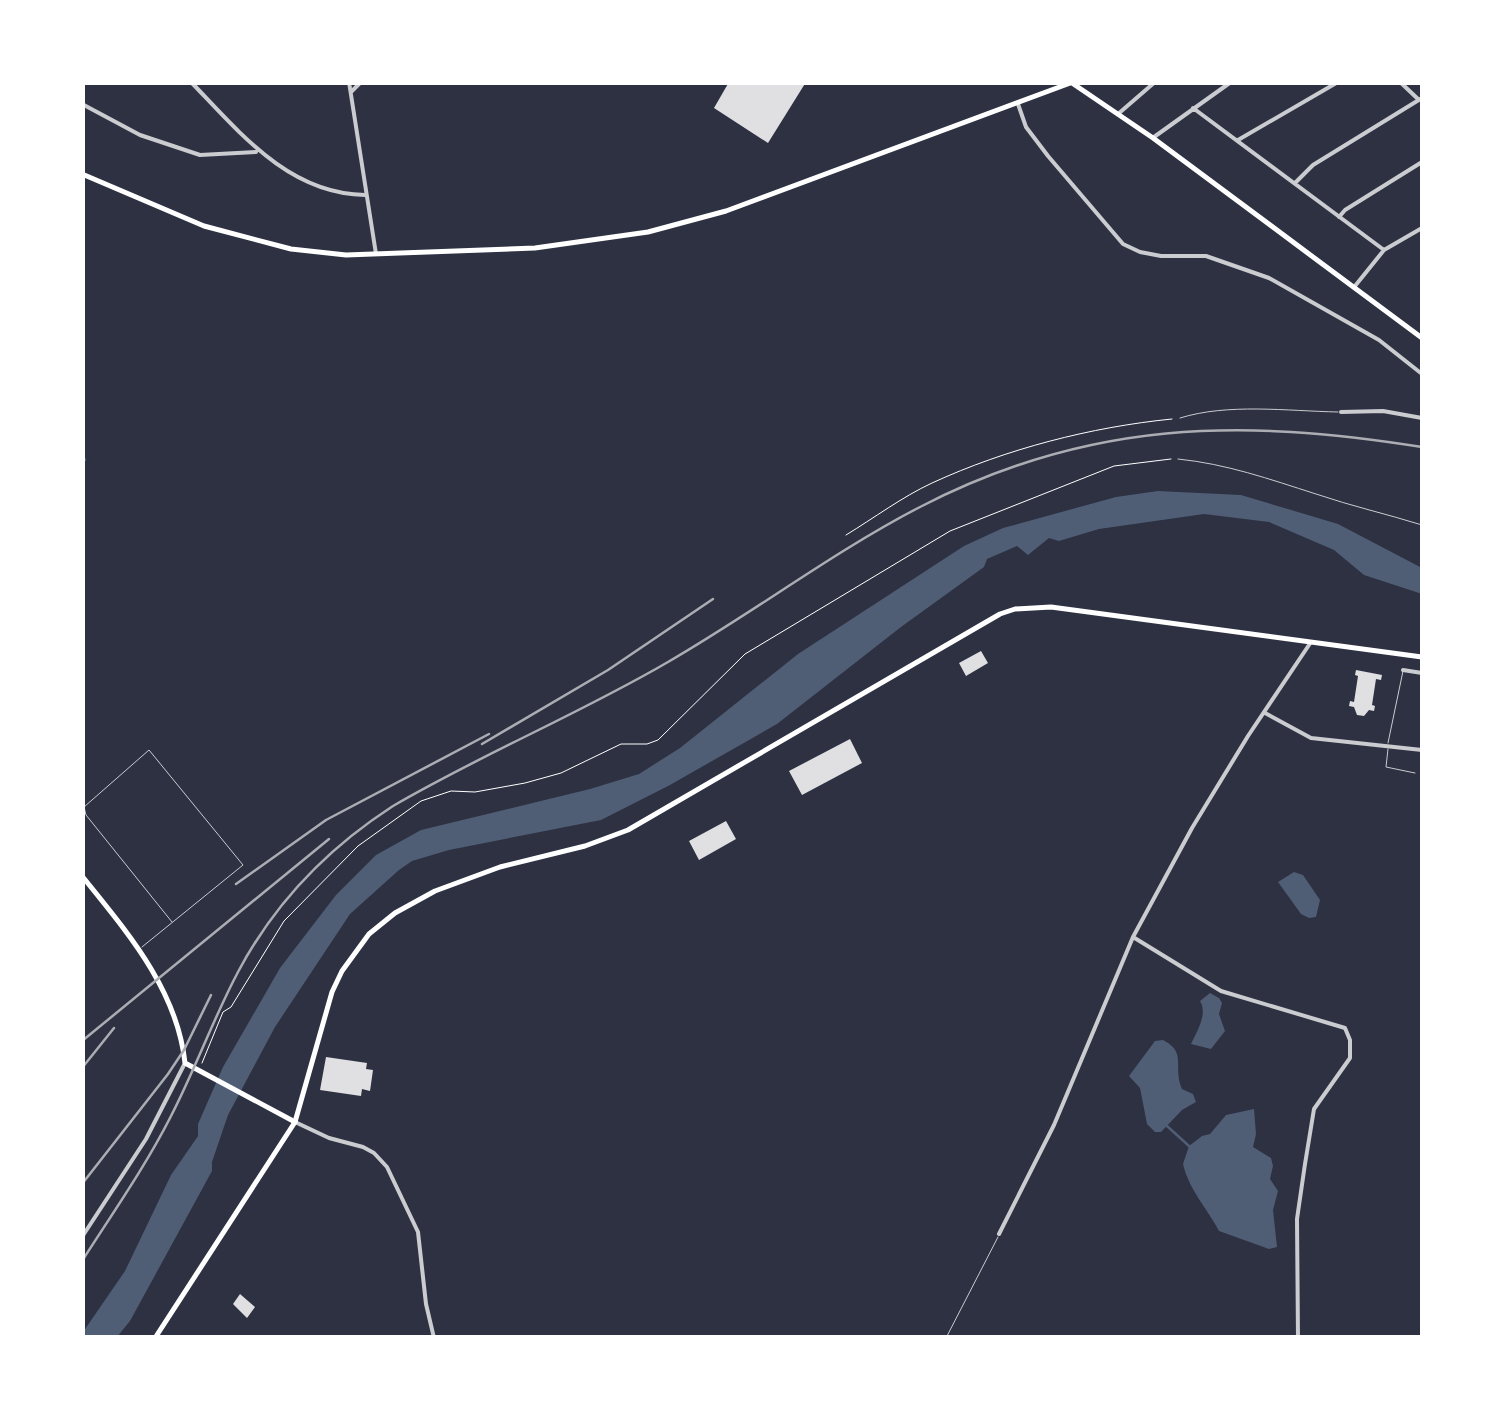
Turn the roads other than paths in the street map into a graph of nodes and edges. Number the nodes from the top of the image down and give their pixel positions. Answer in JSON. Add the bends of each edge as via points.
{"nodes":[{"id":1,"x":349,"y":82,"type":"edge"},
{"id":2,"x":361,"y":82,"type":"edge"},
{"id":3,"x":1231,"y":82,"type":"edge"},
{"id":4,"x":1338,"y":82,"type":"edge"},
{"id":5,"x":1400,"y":82,"type":"edge"},
{"id":6,"x":1072,"y":83,"type":"edge"},
{"id":7,"x":1155,"y":83,"type":"edge"},
{"id":8,"x":195,"y":84,"type":"edge"},
{"id":9,"x":351,"y":92,"type":"junction"},
{"id":10,"x":1422,"y":100,"type":"edge"},
{"id":11,"x":82,"y":104,"type":"edge"},
{"id":12,"x":1017,"y":104,"type":"junction"},
{"id":13,"x":1193,"y":108,"type":"junction"},
{"id":14,"x":1118,"y":114,"type":"junction"},
{"id":15,"x":1153,"y":138,"type":"junction"},
{"id":16,"x":1238,"y":140,"type":"junction"},
{"id":17,"x":258,"y":152,"type":"junction"},
{"id":18,"x":1422,"y":162,"type":"edge"},
{"id":19,"x":82,"y":174,"type":"edge"},
{"id":20,"x":1295,"y":183,"type":"junction"},
{"id":21,"x":365,"y":195,"type":"junction"},
{"id":22,"x":1339,"y":217,"type":"junction"},
{"id":23,"x":1422,"y":228,"type":"edge"},
{"id":24,"x":1384,"y":250,"type":"junction"},
{"id":25,"x":376,"y":254,"type":"junction"},
{"id":26,"x":1355,"y":287,"type":"junction"},
{"id":27,"x":1422,"y":338,"type":"edge"},
{"id":28,"x":1422,"y":374,"type":"edge"},
{"id":29,"x":1341,"y":412,"type":"joint"},
{"id":30,"x":1180,"y":418,"type":"road end"},
{"id":31,"x":1422,"y":418,"type":"edge"},
{"id":32,"x":1178,"y":459,"type":"road end"},
{"id":33,"x":1422,"y":526,"type":"edge"},
{"id":34,"x":1312,"y":642,"type":"junction"},
{"id":35,"x":1422,"y":657,"type":"edge"},
{"id":36,"x":1403,"y":670,"type":"joint"},
{"id":37,"x":1422,"y":672,"type":"edge"},
{"id":38,"x":1265,"y":713,"type":"junction"},
{"id":39,"x":1388,"y":745,"type":"junction"},
{"id":40,"x":1422,"y":750,"type":"edge"},
{"id":41,"x":1415,"y":773,"type":"dead end"},
{"id":42,"x":82,"y":876,"type":"edge"},
{"id":43,"x":172,"y":922,"type":"junction"},
{"id":44,"x":1133,"y":938,"type":"junction"},
{"id":45,"x":140,"y":949,"type":"junction"},
{"id":46,"x":185,"y":1064,"type":"junction"},
{"id":47,"x":295,"y":1122,"type":"junction"},
{"id":48,"x":999,"y":1234,"type":"joint"},
{"id":49,"x":82,"y":1237,"type":"edge"},
{"id":50,"x":155,"y":1338,"type":"edge"},
{"id":51,"x":434,"y":1338,"type":"edge"},
{"id":52,"x":946,"y":1338,"type":"edge"},
{"id":53,"x":1298,"y":1338,"type":"edge"}],
"edges":[{"from":1,"to":9,"type":"street"},
{"from":2,"to":9,"type":"street"},
{"from":3,"to":13,"type":"street"},
{"from":4,"to":16,"type":"street"},
{"from":5,"to":10,"type":"street"},
{"from":6,"to":12,"type":"main road"},
{"from":6,"to":14,"type":"main road"},
{"from":7,"to":14,"type":"street"},
{"from":8,"to":17,"type":"street"},
{"from":9,"to":21,"type":"street"},
{"from":10,"to":20,"type":"street","via":[[1312,165]]},
{"from":11,"to":17,"type":"street","via":[[140,135],[200,155]]},
{"from":12,"to":25,"type":"main road","via":[[774,194],[648,232],[535,248]]},
{"from":12,"to":28,"type":"street","via":[[1048,156],[1123,244],[1151,254],[1206,256],[1269,278],[1379,340]]},
{"from":13,"to":15,"type":"street"},
{"from":13,"to":16,"type":"street"},
{"from":14,"to":15,"type":"main road"},
{"from":15,"to":26,"type":"main road"},
{"from":16,"to":20,"type":"street"},
{"from":17,"to":21,"type":"street","via":[[321,188]]},
{"from":18,"to":22,"type":"street"},
{"from":19,"to":25,"type":"main road","via":[[267,245]]},
{"from":20,"to":22,"type":"street"},
{"from":21,"to":25,"type":"street"},
{"from":22,"to":24,"type":"street"},
{"from":23,"to":24,"type":"street"},
{"from":24,"to":26,"type":"street"},
{"from":26,"to":27,"type":"main road"},
{"from":29,"to":30,"type":"lane","via":[[1248,410]]},
{"from":29,"to":31,"type":"street"},
{"from":32,"to":33,"type":"lane","via":[[1242,470]]},
{"from":34,"to":35,"type":"main road"},
{"from":34,"to":38,"type":"street"},
{"from":34,"to":47,"type":"main road","via":[[1051,607],[1000,614],[628,830],[484,873],[394,913],[360,946],[332,992]]},
{"from":36,"to":37,"type":"street"},
{"from":36,"to":39,"type":"lane"},
{"from":38,"to":39,"type":"street","via":[[1310,738]]},
{"from":38,"to":44,"type":"street"},
{"from":39,"to":40,"type":"street"},
{"from":39,"to":41,"type":"lane","via":[[1386,767]]},
{"from":42,"to":45,"type":"main road"},
{"from":43,"to":43,"type":"lane","via":[[243,865],[149,750],[84,806]]},
{"from":43,"to":45,"type":"lane"},
{"from":44,"to":48,"type":"street","via":[[1054,1125]]},
{"from":44,"to":53,"type":"street","via":[[1221,991],[1345,1028],[1350,1040],[1350,1058],[1314,1110],[1297,1219]]},
{"from":45,"to":46,"type":"main road","via":[[166,997]]},
{"from":46,"to":47,"type":"main road"},
{"from":46,"to":49,"type":"street"},
{"from":47,"to":50,"type":"main road"},
{"from":47,"to":51,"type":"street","via":[[364,1147],[387,1167],[418,1232]]},
{"from":48,"to":52,"type":"lane"}]}
